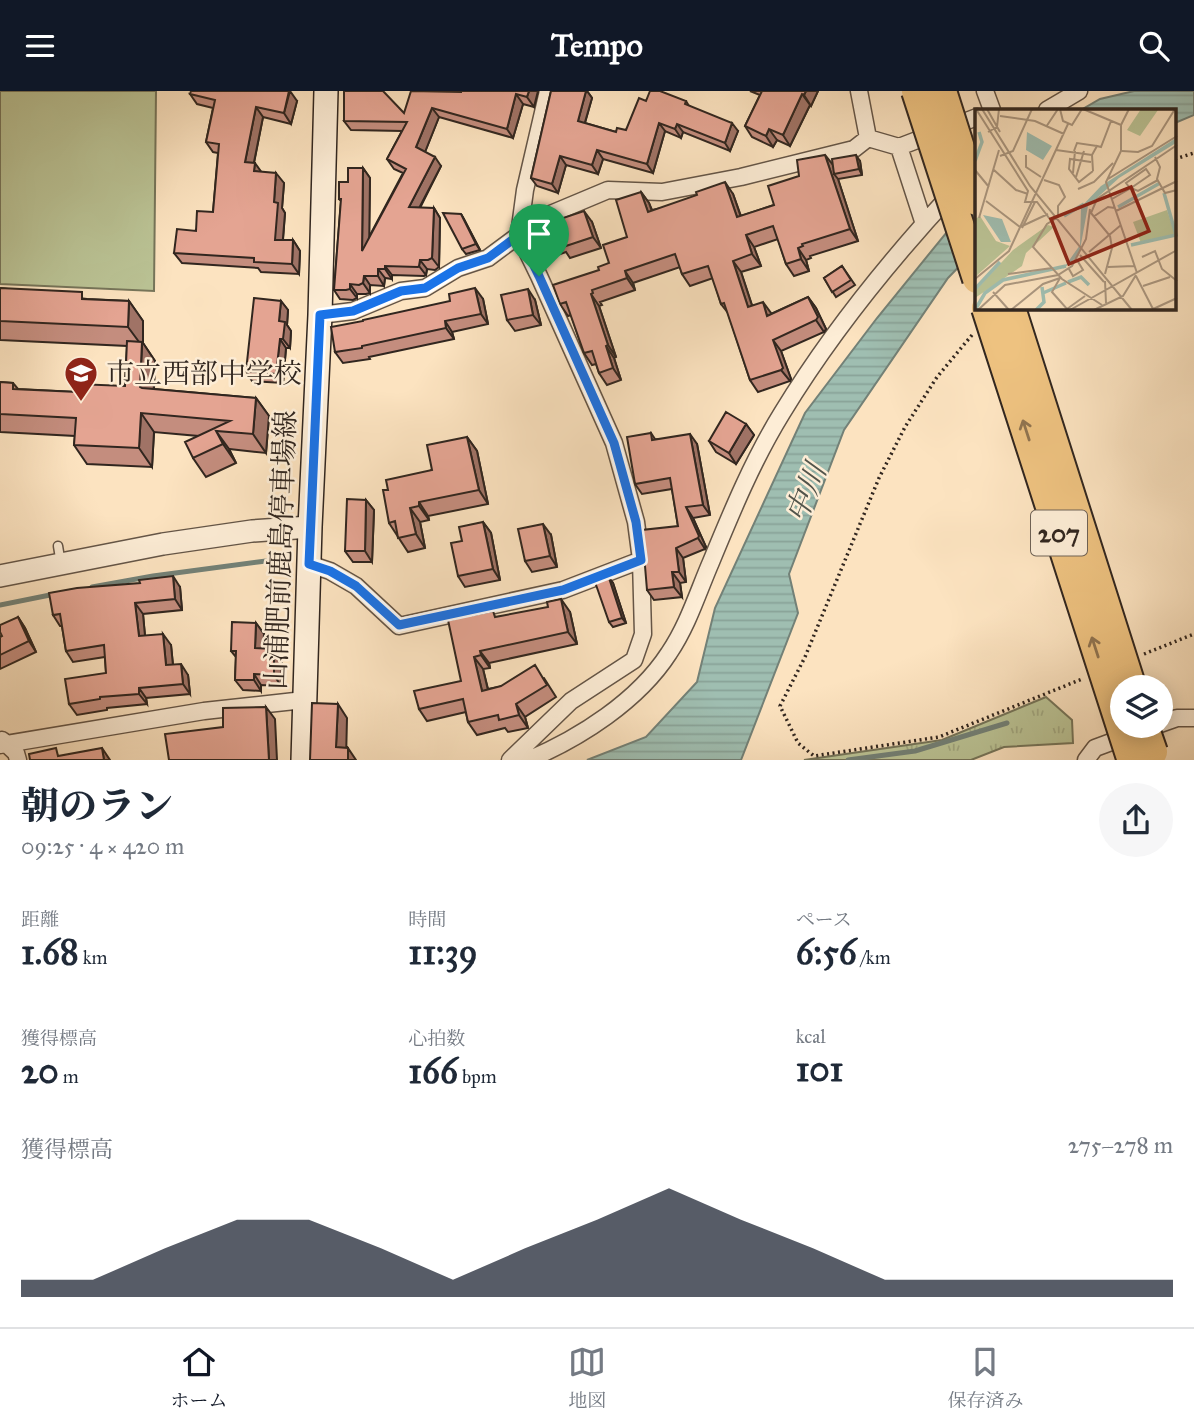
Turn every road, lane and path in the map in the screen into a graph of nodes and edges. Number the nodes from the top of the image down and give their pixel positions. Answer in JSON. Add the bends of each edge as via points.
{"nodes":[{"id":1,"x":326,"y":91,"type":"edge"},
{"id":2,"x":548,"y":91,"type":"edge"},
{"id":3,"x":859,"y":91,"type":"edge"},
{"id":4,"x":916,"y":91,"type":"edge"},
{"id":5,"x":942,"y":91,"type":"edge"},
{"id":6,"x":985,"y":91,"type":"edge"},
{"id":7,"x":1073,"y":92,"type":"edge"},
{"id":8,"x":992,"y":109,"type":"edge"},
{"id":9,"x":1048,"y":109,"type":"edge"},
{"id":10,"x":975,"y":118,"type":"edge"},
{"id":11,"x":868,"y":138,"type":"junction"},
{"id":12,"x":899,"y":147,"type":"junction"},
{"id":13,"x":1194,"y":153,"type":"edge"},
{"id":14,"x":1176,"y":159,"type":"edge"},
{"id":15,"x":975,"y":169,"type":"edge"},
{"id":16,"x":975,"y":195,"type":"edge"},
{"id":17,"x":924,"y":224,"type":"junction"},
{"id":18,"x":519,"y":235,"type":"junction"},
{"id":19,"x":975,"y":273,"type":"edge"},
{"id":20,"x":1012,"y":310,"type":"edge"},
{"id":21,"x":320,"y":315,"type":"junction"},
{"id":22,"x":982,"y":318,"type":"edge"},
{"id":23,"x":310,"y":527,"type":"junction"},
{"id":24,"x":641,"y":560,"type":"junction"},
{"id":25,"x":309,"y":564,"type":"junction"},
{"id":26,"x":0,"y":576,"type":"edge"},
{"id":27,"x":1194,"y":634,"type":"edge"},
{"id":28,"x":1143,"y":655,"type":"dead end"},
{"id":29,"x":634,"y":660,"type":"junction"},
{"id":30,"x":652,"y":675,"type":"junction"},
{"id":31,"x":1092,"y":675,"type":"dead end"},
{"id":32,"x":1128,"y":675,"type":"edge"},
{"id":33,"x":304,"y":700,"type":"junction"},
{"id":34,"x":1194,"y":718,"type":"edge"},
{"id":35,"x":1173,"y":719,"type":"edge"},
{"id":36,"x":1146,"y":741,"type":"edge"},
{"id":37,"x":2,"y":742,"type":"edge"},
{"id":38,"x":18,"y":760,"type":"edge"},
{"id":39,"x":303,"y":760,"type":"edge"},
{"id":40,"x":510,"y":760,"type":"edge"},
{"id":41,"x":528,"y":760,"type":"edge"},
{"id":42,"x":1086,"y":760,"type":"edge"}],
"edges":[{"from":1,"to":21,"type":"main road","name":"山浦肥前鹿島停車場線"},
{"from":2,"to":18,"type":"street"},
{"from":3,"to":11,"type":"street"},
{"from":4,"to":19,"type":"highway","bridge":true},
{"from":5,"to":16,"type":"highway","bridge":true},
{"from":6,"to":8,"type":"street"},
{"from":7,"to":9,"type":"street"},
{"from":10,"to":12,"type":"street"},
{"from":11,"to":12,"type":"street"},
{"from":11,"to":18,"type":"street","via":[[854,149],[741,177],[662,192],[608,190],[534,221]]},
{"from":12,"to":17,"type":"street"},
{"from":13,"to":14,"type":"path"},
{"from":15,"to":17,"type":"street"},
{"from":17,"to":30,"type":"street","via":[[846,319],[781,414],[737,498],[683,630]]},
{"from":18,"to":21,"type":"street","via":[[488,258],[458,268],[425,288],[401,291],[353,311]]},
{"from":18,"to":24,"type":"street","via":[[614,443],[636,522]]},
{"from":20,"to":32,"type":"highway","number":"207","bridge":true},
{"from":21,"to":23,"type":"main road","name":"山浦肥前鹿島停車場線"},
{"from":22,"to":31,"type":"path","via":[[937,377],[878,478],[805,657],[780,706],[798,743],[814,756],[939,737]]},
{"from":36,"to":22,"type":"highway","number":"207","one_way":true,"bridge":true},
{"from":23,"to":25,"type":"main road","name":"山浦肥前鹿島停車場線"},
{"from":23,"to":26,"type":"street","via":[[59,555]]},
{"from":24,"to":25,"type":"street","via":[[563,590],[399,625],[356,586]]},
{"from":24,"to":29,"type":"street","via":[[643,634]]},
{"from":25,"to":33,"type":"main road","name":"山浦肥前鹿島停車場線"},
{"from":27,"to":28,"type":"path"},
{"from":29,"to":30,"type":"street"},
{"from":29,"to":40,"type":"street","via":[[571,701]]},
{"from":30,"to":41,"type":"street","via":[[621,705],[558,747]]},
{"from":33,"to":37,"type":"street"},
{"from":33,"to":39,"type":"main road","name":"山浦肥前鹿島停車場線"},
{"from":34,"to":35,"type":"street"},
{"from":36,"to":42,"type":"street","via":[[1095,748]]},
{"from":37,"to":38,"type":"street"}]}
